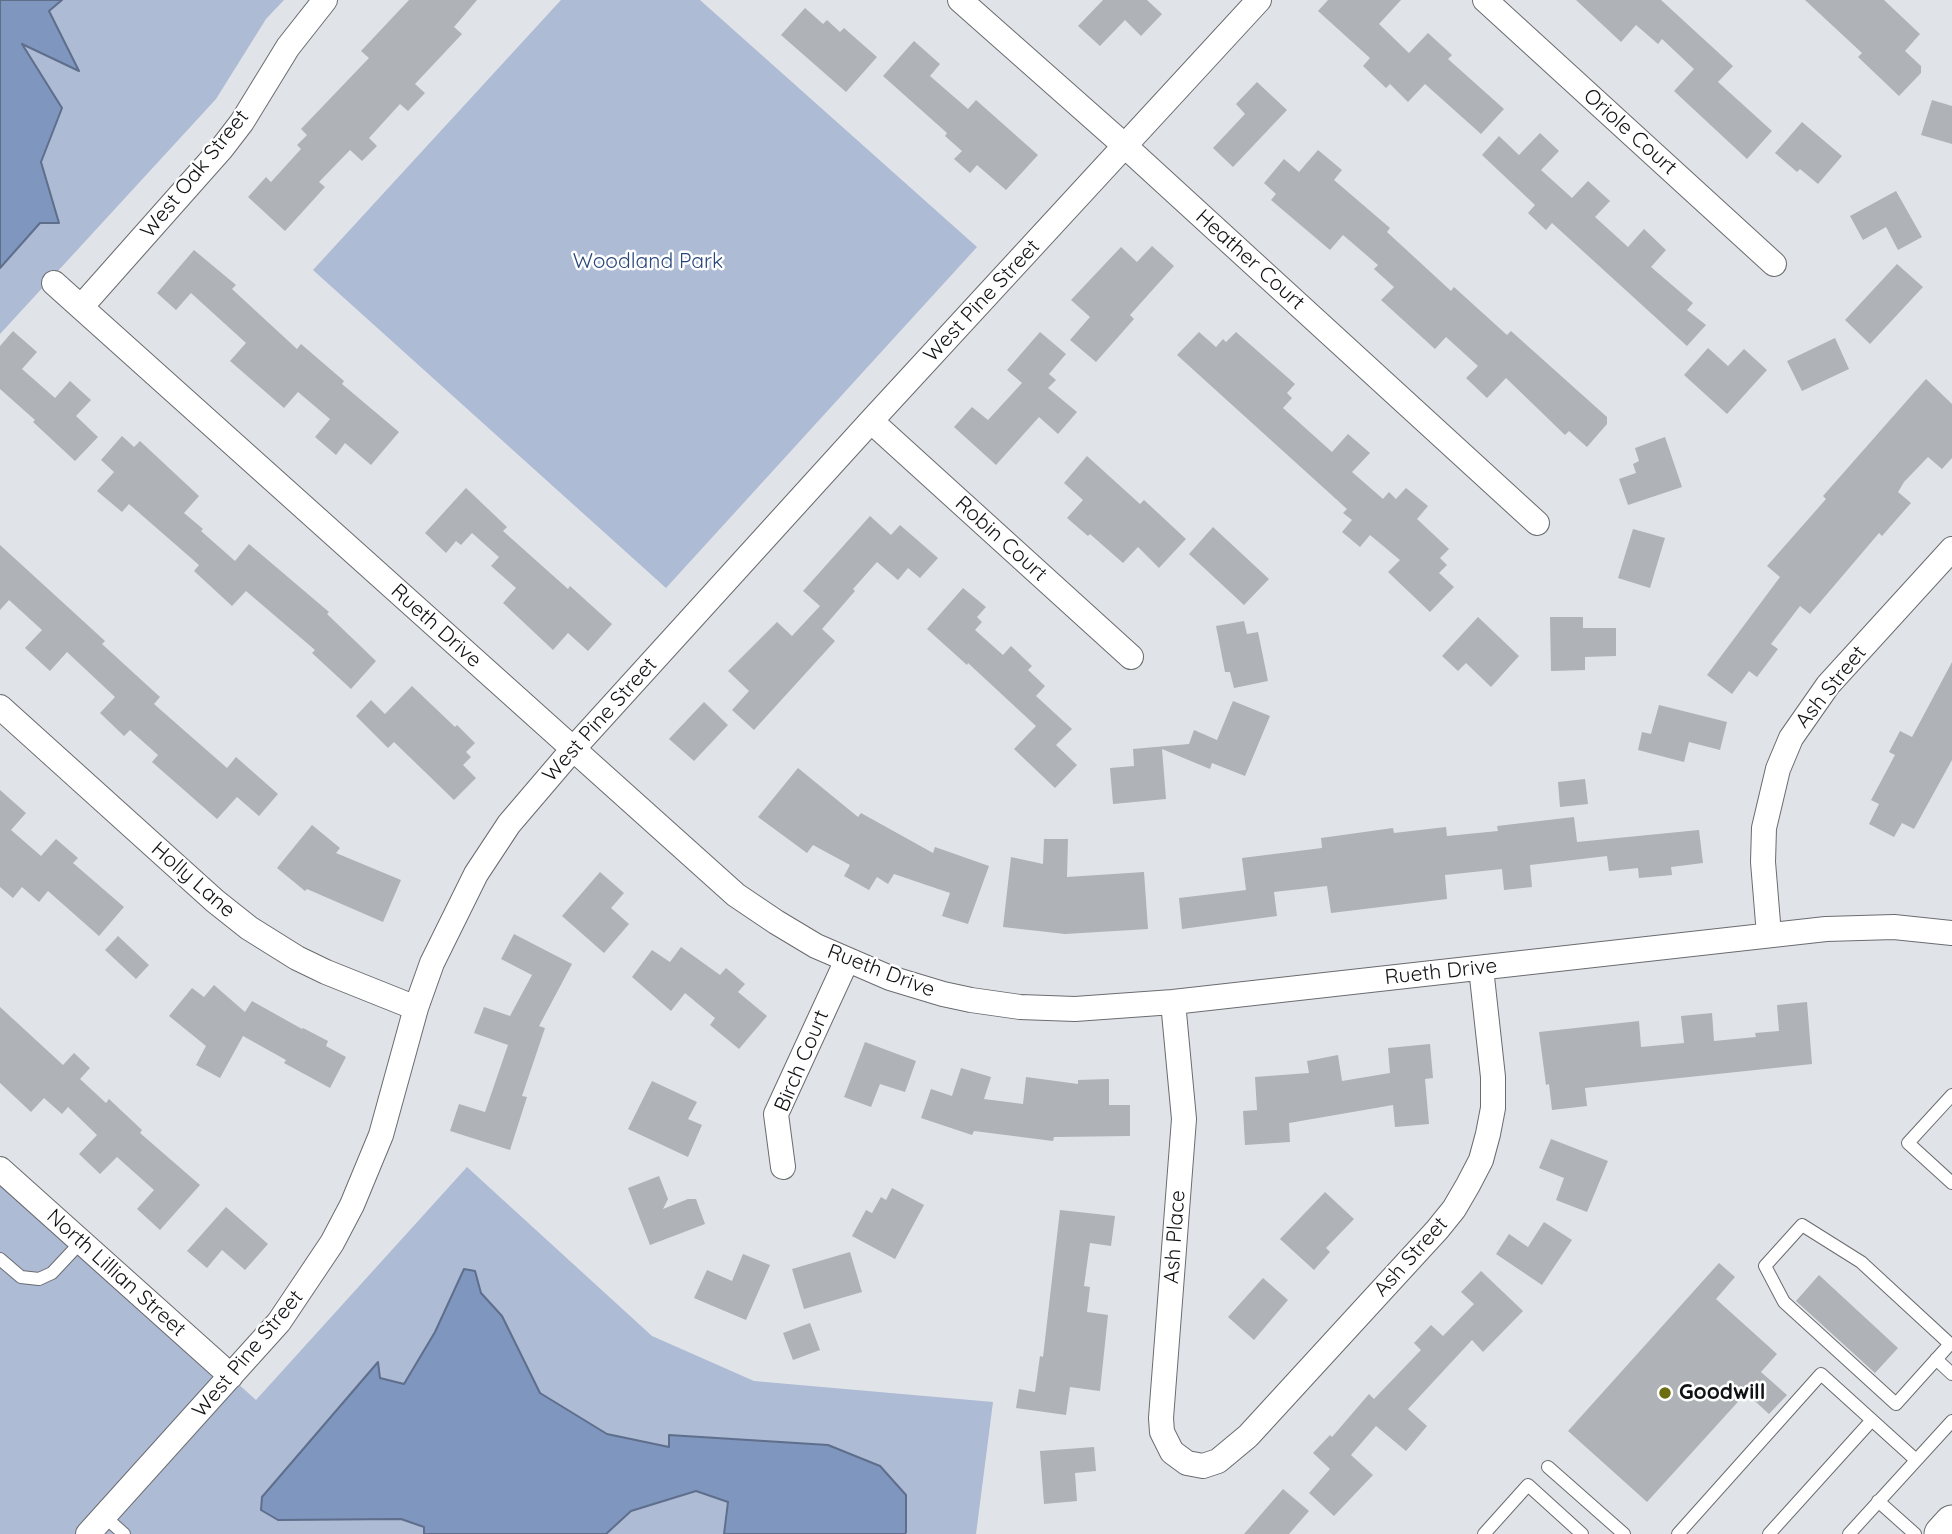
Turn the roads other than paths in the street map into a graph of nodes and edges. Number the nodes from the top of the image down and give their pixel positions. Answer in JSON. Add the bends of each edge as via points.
{"nodes":[{"id":1,"x":325,"y":0,"type":"edge"},
{"id":2,"x":960,"y":0,"type":"edge"},
{"id":3,"x":1259,"y":0,"type":"edge"},
{"id":4,"x":1485,"y":0,"type":"edge"},
{"id":5,"x":1125,"y":146,"type":"junction"},
{"id":6,"x":1774,"y":264,"type":"dead end"},
{"id":7,"x":54,"y":283,"type":"dead end"},
{"id":8,"x":81,"y":307,"type":"junction"},
{"id":9,"x":871,"y":421,"type":"junction"},
{"id":10,"x":1537,"y":523,"type":"dead end"},
{"id":11,"x":1952,"y":549,"type":"edge"},
{"id":12,"x":1131,"y":657,"type":"dead end"},
{"id":13,"x":0,"y":707,"type":"edge"},
{"id":14,"x":573,"y":749,"type":"junction"},
{"id":15,"x":1952,"y":933,"type":"edge"},
{"id":16,"x":1769,"y":935,"type":"junction"},
{"id":17,"x":847,"y":960,"type":"junction"},
{"id":18,"x":1481,"y":968,"type":"junction"},
{"id":19,"x":1173,"y":1002,"type":"junction"},
{"id":20,"x":416,"y":1008,"type":"junction"},
{"id":21,"x":1950,"y":1101,"type":"edge"},
{"id":22,"x":783,"y":1167,"type":"dead end"},
{"id":23,"x":0,"y":1169,"type":"edge"},
{"id":24,"x":1952,"y":1182,"type":"edge"},
{"id":25,"x":81,"y":1242,"type":"junction"},
{"id":26,"x":0,"y":1259,"type":"edge"},
{"id":27,"x":1936,"y":1359,"type":"junction"},
{"id":28,"x":1952,"y":1374,"type":"edge"},
{"id":29,"x":231,"y":1376,"type":"junction"},
{"id":30,"x":1872,"y":1420,"type":"junction"},
{"id":31,"x":1952,"y":1421,"type":"edge"},
{"id":32,"x":1916,"y":1460,"type":"junction"},
{"id":33,"x":1187,"y":1463,"type":"joint"},
{"id":34,"x":1548,"y":1467,"type":"dead end"},
{"id":35,"x":1878,"y":1501,"type":"junction"},
{"id":36,"x":1952,"y":1524,"type":"edge"},
{"id":37,"x":96,"y":1525,"type":"edge"},
{"id":38,"x":124,"y":1534,"type":"edge"},
{"id":39,"x":1483,"y":1534,"type":"edge"},
{"id":40,"x":1582,"y":1534,"type":"edge"},
{"id":41,"x":1624,"y":1534,"type":"edge"},
{"id":42,"x":1678,"y":1534,"type":"edge"},
{"id":43,"x":1769,"y":1534,"type":"edge"},
{"id":44,"x":1849,"y":1534,"type":"edge"},
{"id":45,"x":1915,"y":1534,"type":"edge"},
{"id":46,"x":1942,"y":1534,"type":"edge"}],
"edges":[{"from":1,"to":8,"type":"street","name":"West Oak Street","via":[[301,28],[228,140]]},
{"from":2,"to":5,"type":"street","name":"Heather Court"},
{"from":3,"to":5,"type":"street","name":"West Pine Street"},
{"from":4,"to":6,"type":"street","name":"Oriole Court"},
{"from":5,"to":9,"type":"street","name":"West Pine Street"},
{"from":5,"to":10,"type":"street","name":"Heather Court"},
{"from":7,"to":8,"type":"street","name":"Rueth Drive"},
{"from":8,"to":14,"type":"street","name":"Rueth Drive"},
{"from":9,"to":12,"type":"street","name":"Robin Court"},
{"from":9,"to":14,"type":"street","name":"West Pine Street"},
{"from":11,"to":16,"type":"street","name":"Ash Street","via":[[1828,684],[1791,738],[1772,788],[1764,828],[1762,862]]},
{"from":13,"to":20,"type":"street","name":"Holly Lane","via":[[249,928],[326,972]]},
{"from":14,"to":17,"type":"street","name":"Rueth Drive","via":[[736,895],[795,934]]},
{"from":14,"to":20,"type":"street","name":"West Pine Street","via":[[509,824],[475,874]]},
{"from":15,"to":16,"type":"street","name":"Rueth Drive","via":[[1859,927]]},
{"from":16,"to":18,"type":"street","name":"Rueth Drive"},
{"from":17,"to":19,"type":"street","name":"Rueth Drive","via":[[914,986],[1008,1005],[1076,1009]]},
{"from":17,"to":22,"type":"street","name":"Birch Court","via":[[775,1114]]},
{"from":18,"to":19,"type":"street","name":"Rueth Drive"},
{"from":18,"to":33,"type":"street","name":"Ash Street","via":[[1493,1108],[1481,1160],[1454,1209],[1248,1436],[1218,1461],[1203,1466]]},
{"from":19,"to":33,"type":"street","name":"Ash Place","via":[[1184,1119],[1161,1418],[1166,1444]]},
{"from":20,"to":29,"type":"street","name":"West Pine Street","via":[[381,1135],[352,1205],[296,1301]]},
{"from":21,"to":24,"type":"lane","via":[[1908,1143]]},
{"from":23,"to":25,"type":"street","name":"North Lillian Street"},
{"from":25,"to":26,"type":"lane","via":[[57,1269],[39,1279],[21,1277]]},
{"from":25,"to":29,"type":"street","name":"North Lillian Street"},
{"from":27,"to":27,"type":"lane","via":[[1950,1344],[1861,1262],[1802,1225],[1765,1266],[1784,1302],[1896,1404]]},
{"from":27,"to":28,"type":"lane"},
{"from":29,"to":37,"type":"street","name":"West Pine Street"},
{"from":30,"to":32,"type":"lane"},
{"from":30,"to":42,"type":"lane","via":[[1821,1374]]},
{"from":30,"to":43,"type":"lane"},
{"from":31,"to":32,"type":"lane"},
{"from":32,"to":35,"type":"lane"},
{"from":34,"to":41,"type":"lane"},
{"from":35,"to":44,"type":"lane"},
{"from":35,"to":45,"type":"lane"},
{"from":36,"to":46,"type":"main road"},
{"from":37,"to":38,"type":"lane"},
{"from":39,"to":40,"type":"lane","via":[[1528,1485]]}]}
